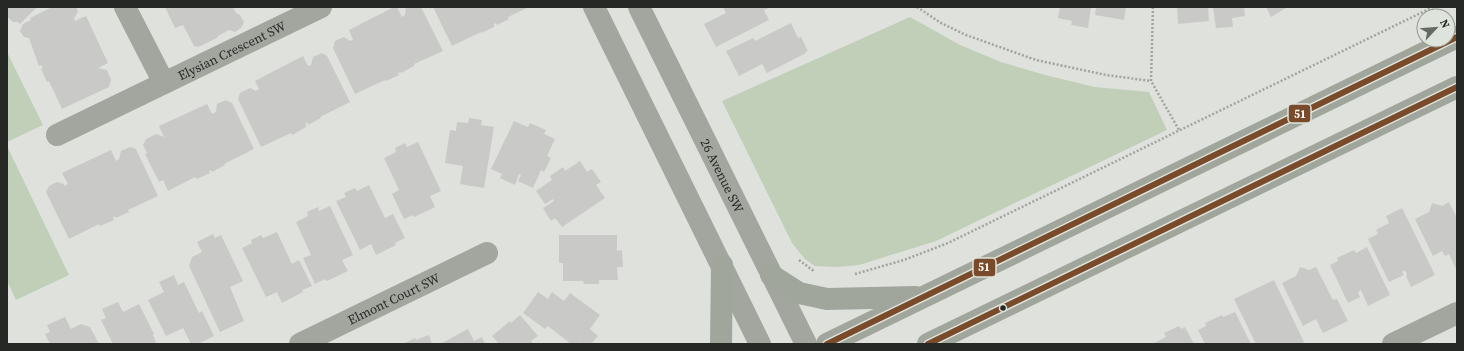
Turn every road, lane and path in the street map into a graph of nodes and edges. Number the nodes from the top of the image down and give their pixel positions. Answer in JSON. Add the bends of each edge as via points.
{"nodes":[{"id":1,"x":125,"y":7,"type":"edge"},
{"id":2,"x":322,"y":7,"type":"edge"},
{"id":3,"x":594,"y":7,"type":"edge"},
{"id":4,"x":639,"y":7,"type":"edge"},
{"id":5,"x":917,"y":7,"type":"edge"},
{"id":6,"x":1153,"y":7,"type":"edge"},
{"id":7,"x":1433,"y":7,"type":"edge"},
{"id":8,"x":1457,"y":37,"type":"edge"},
{"id":9,"x":1151,"y":81,"type":"junction"},
{"id":10,"x":164,"y":83,"type":"junction"},
{"id":11,"x":1457,"y":87,"type":"edge"},
{"id":12,"x":1179,"y":130,"type":"junction"},
{"id":13,"x":57,"y":135,"type":"dead end"},
{"id":14,"x":487,"y":254,"type":"dead end"},
{"id":15,"x":799,"y":260,"type":"dead end"},
{"id":16,"x":722,"y":265,"type":"junction"},
{"id":17,"x":822,"y":274,"type":"dead end"},
{"id":18,"x":771,"y":275,"type":"junction"},
{"id":19,"x":851,"y":276,"type":"dead end"},
{"id":20,"x":926,"y":296,"type":"junction"},
{"id":21,"x":1457,"y":313,"type":"edge"},
{"id":22,"x":300,"y":344,"type":"edge"},
{"id":23,"x":721,"y":344,"type":"edge"},
{"id":24,"x":760,"y":344,"type":"edge"},
{"id":25,"x":806,"y":344,"type":"edge"},
{"id":26,"x":827,"y":344,"type":"edge"},
{"id":27,"x":928,"y":344,"type":"edge"},
{"id":28,"x":1393,"y":344,"type":"edge"}],
"edges":[{"from":1,"to":10,"type":"street","name":"Elysian Crescent SW"},
{"from":2,"to":10,"type":"street","name":"Elysian Crescent SW"},
{"from":3,"to":16,"type":"street"},
{"from":4,"to":18,"type":"street","name":"26 Avenue SW"},
{"from":5,"to":9,"type":"path","via":[[966,35],[1036,60],[1106,75]]},
{"from":6,"to":9,"type":"path"},
{"from":7,"to":12,"type":"path"},
{"from":8,"to":20,"type":"main road"},
{"from":9,"to":12,"type":"path"},
{"from":10,"to":13,"type":"street","name":"Elysian Crescent SW"},
{"from":11,"to":27,"type":"main road"},
{"from":12,"to":19,"type":"path","via":[[948,243]]},
{"from":14,"to":22,"type":"street","name":"Elmont Court SW"},
{"from":15,"to":17,"type":"path"},
{"from":16,"to":23,"type":"main road"},
{"from":16,"to":24,"type":"street"},
{"from":18,"to":20,"type":"main road","via":[[799,293],[827,299]]},
{"from":18,"to":25,"type":"street","name":"26 Avenue SW"},
{"from":20,"to":26,"type":"main road"},
{"from":21,"to":28,"type":"street"}]}
